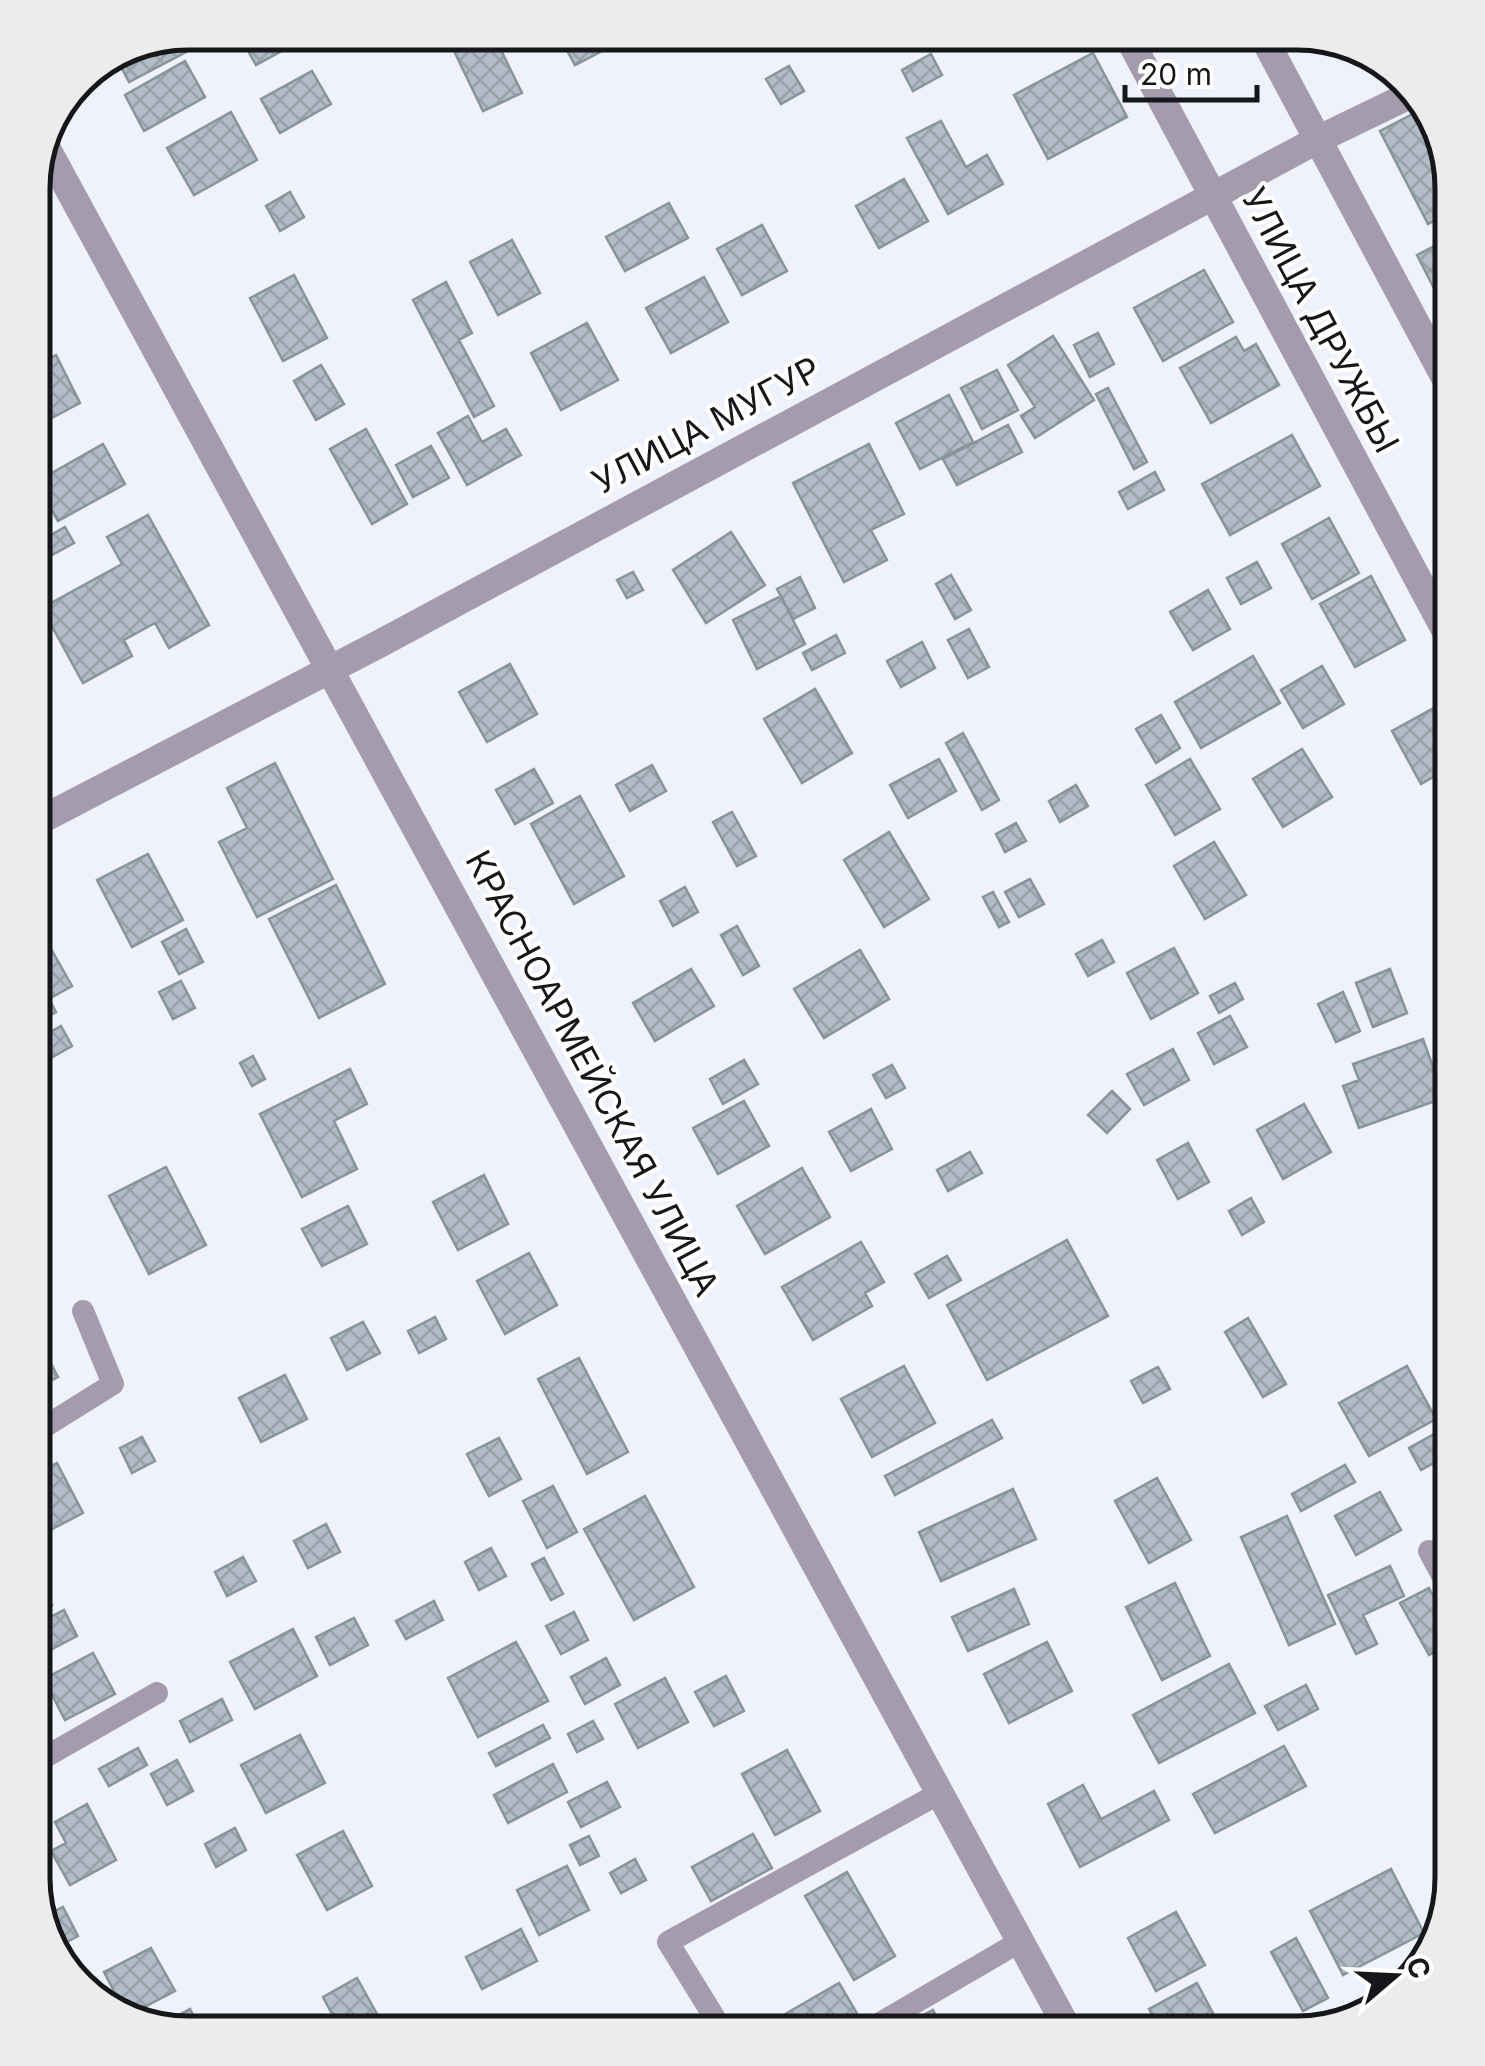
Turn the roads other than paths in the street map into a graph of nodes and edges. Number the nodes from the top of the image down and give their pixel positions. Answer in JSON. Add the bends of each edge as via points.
{"nodes":[{"id":1,"x":1135,"y":50,"type":"edge"},
{"id":2,"x":1271,"y":50,"type":"edge"},
{"id":3,"x":1401,"y":98,"type":"edge"},
{"id":4,"x":1319,"y":139,"type":"junction"},
{"id":5,"x":53,"y":160,"type":"edge"},
{"id":6,"x":1212,"y":196,"type":"junction"},
{"id":7,"x":1435,"y":359,"type":"edge"},
{"id":8,"x":1435,"y":610,"type":"edge"},
{"id":9,"x":332,"y":668,"type":"junction"},
{"id":10,"x":50,"y":815,"type":"edge"},
{"id":11,"x":83,"y":1311,"type":"dead end"},
{"id":12,"x":50,"y":1423,"type":"edge"},
{"id":13,"x":1429,"y":1551,"type":"dead end"},
{"id":14,"x":1435,"y":1562,"type":"edge"},
{"id":15,"x":157,"y":1693,"type":"dead end"},
{"id":16,"x":50,"y":1754,"type":"edge"},
{"id":17,"x":940,"y":1793,"type":"junction"},
{"id":18,"x":1020,"y":1941,"type":"junction"},
{"id":19,"x":714,"y":2016,"type":"edge"},
{"id":20,"x":893,"y":2016,"type":"edge"},
{"id":21,"x":1060,"y":2016,"type":"edge"}],
"edges":[{"from":1,"to":6,"type":"street","name":"УЛИЦА ДРУЖБЫ"},
{"from":2,"to":4,"type":"street"},
{"from":3,"to":4,"type":"street","name":"УЛИЦА МУГУР"},
{"from":4,"to":6,"type":"street","name":"УЛИЦА МУГУР"},
{"from":4,"to":7,"type":"street"},
{"from":5,"to":9,"type":"street","name":"КРАСНОАРМЕЙСКАЯ УЛИЦА"},
{"from":6,"to":8,"type":"street","name":"УЛИЦА ДРУЖБЫ"},
{"from":6,"to":9,"type":"street","name":"УЛИЦА МУГУР"},
{"from":9,"to":10,"type":"street","name":"УЛИЦА МУГУР"},
{"from":9,"to":17,"type":"street","name":"КРАСНОАРМЕЙСКАЯ УЛИЦА"},
{"from":11,"to":12,"type":"lane","via":[[113,1384]]},
{"from":13,"to":14,"type":"lane"},
{"from":15,"to":16,"type":"lane"},
{"from":17,"to":18,"type":"street","name":"КРАСНОАРМЕЙСКАЯ УЛИЦА"},
{"from":17,"to":19,"type":"lane","via":[[668,1942]]},
{"from":18,"to":20,"type":"lane"},
{"from":18,"to":21,"type":"street","name":"КРАСНОАРМЕЙСКАЯ УЛИЦА"}]}
